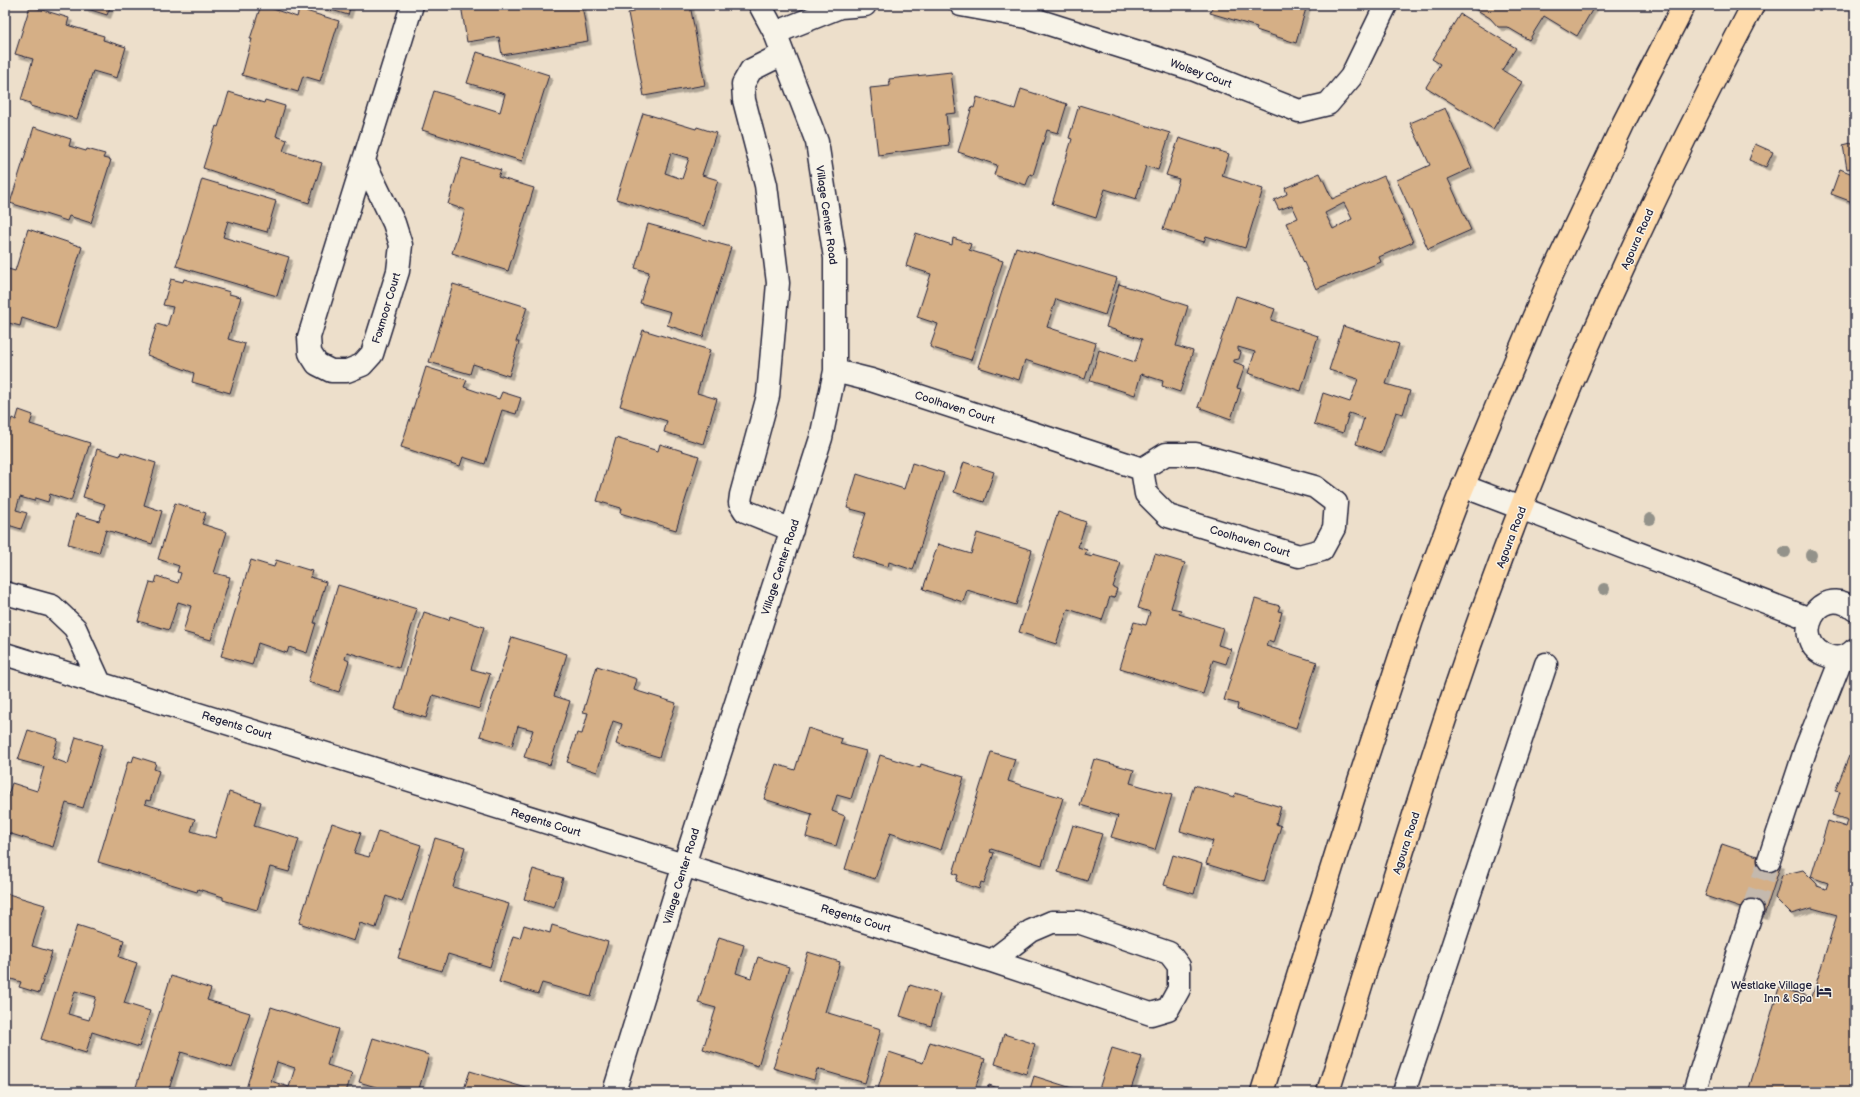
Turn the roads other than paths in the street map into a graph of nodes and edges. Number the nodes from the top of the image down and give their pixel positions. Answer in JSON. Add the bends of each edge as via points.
{"nodes":[{"id":1,"x":412,"y":5,"type":"edge"},
{"id":2,"x":760,"y":5,"type":"edge"},
{"id":3,"x":865,"y":5,"type":"edge"},
{"id":4,"x":961,"y":5,"type":"edge"},
{"id":5,"x":1386,"y":5,"type":"edge"},
{"id":6,"x":1684,"y":5,"type":"edge"},
{"id":7,"x":1753,"y":5,"type":"edge"},
{"id":8,"x":775,"y":33,"type":"junction"},
{"id":9,"x":783,"y":54,"type":"junction"},
{"id":10,"x":364,"y":161,"type":"junction"},
{"id":11,"x":835,"y":371,"type":"junction"},
{"id":12,"x":1142,"y":469,"type":"junction"},
{"id":13,"x":1463,"y":486,"type":"junction"},
{"id":14,"x":1522,"y":509,"type":"junction"},
{"id":15,"x":792,"y":530,"type":"junction"},
{"id":16,"x":5,"y":592,"type":"edge"},
{"id":17,"x":1855,"y":610,"type":"edge"},
{"id":18,"x":1810,"y":619,"type":"junction"},
{"id":19,"x":1848,"y":653,"type":"edge"},
{"id":20,"x":5,"y":654,"type":"edge"},
{"id":21,"x":1546,"y":664,"type":"dead end"},
{"id":22,"x":100,"y":683,"type":"junction"},
{"id":23,"x":1768,"y":860,"type":"tunnel mouth"},
{"id":24,"x":684,"y":864,"type":"junction"},
{"id":25,"x":1752,"y":911,"type":"tunnel mouth"},
{"id":26,"x":992,"y":961,"type":"junction"},
{"id":27,"x":614,"y":1092,"type":"edge"},
{"id":28,"x":1262,"y":1092,"type":"edge"},
{"id":29,"x":1328,"y":1092,"type":"edge"},
{"id":30,"x":1404,"y":1092,"type":"edge"},
{"id":31,"x":1694,"y":1092,"type":"edge"}],
"edges":[{"from":1,"to":10,"type":"street","name":"Foxmoor Court"},
{"from":2,"to":8,"type":"street","name":"Village Center Road"},
{"from":3,"to":8,"type":"street","via":[[840,7]]},
{"from":4,"to":5,"type":"street","name":"Wolsey Court","via":[[1027,17],[1188,67],[1299,111],[1328,104],[1351,77]]},
{"from":6,"to":13,"type":"main road","via":[[1624,122],[1547,285]]},
{"from":7,"to":14,"type":"main road","name":"Agoura Road","via":[[1664,179],[1580,364]]},
{"from":8,"to":9,"type":"street","name":"Village Center Road"},
{"from":9,"to":11,"type":"street","name":"Village Center Road","via":[[817,142],[835,258]]},
{"from":9,"to":15,"type":"street","via":[[751,70],[743,84],[744,100],[766,184],[778,283],[768,396],[740,503],[745,511]]},
{"from":10,"to":10,"type":"street","name":"Foxmoor Court","via":[[309,337],[310,353],[318,364],[331,371],[347,371],[362,365],[372,354],[398,271],[401,246],[394,223]]},
{"from":11,"to":12,"type":"street","name":"Coolhaven Court","via":[[879,382]]},
{"from":11,"to":15,"type":"street","name":"Village Center Road","via":[[821,438]]},
{"from":12,"to":12,"type":"street","name":"Coolhaven Court","via":[[1146,494],[1168,516],[1299,556],[1322,550],[1334,528],[1336,503],[1315,487],[1196,454],[1166,454]]},
{"from":13,"to":14,"type":"street"},
{"from":13,"to":28,"type":"main road","via":[[1407,635],[1352,801]]},
{"from":14,"to":18,"type":"street"},
{"from":14,"to":29,"type":"main road","name":"Agoura Road","via":[[1456,688]]},
{"from":15,"to":24,"type":"street","name":"Village Center Road"},
{"from":16,"to":22,"type":"street","via":[[52,606],[75,628]]},
{"from":17,"to":18,"type":"street","via":[[1849,605],[1831,602],[1822,605]]},
{"from":18,"to":19,"type":"street","via":[[1809,636],[1818,651],[1833,658]]},
{"from":19,"to":23,"type":"street","via":[[1806,748]]},
{"from":20,"to":22,"type":"street","name":"Regents Court"},
{"from":21,"to":30,"type":"street"},
{"from":22,"to":24,"type":"street","name":"Regents Court"},
{"from":24,"to":26,"type":"street","name":"Regents Court"},
{"from":24,"to":27,"type":"street","name":"Village Center Road"},
{"from":25,"to":31,"type":"street"},
{"from":26,"to":26,"type":"street","name":"Regents Court","via":[[1151,1014],[1168,1009],[1179,989],[1179,966],[1169,953],[1078,922],[1052,922],[1031,931]]}]}
